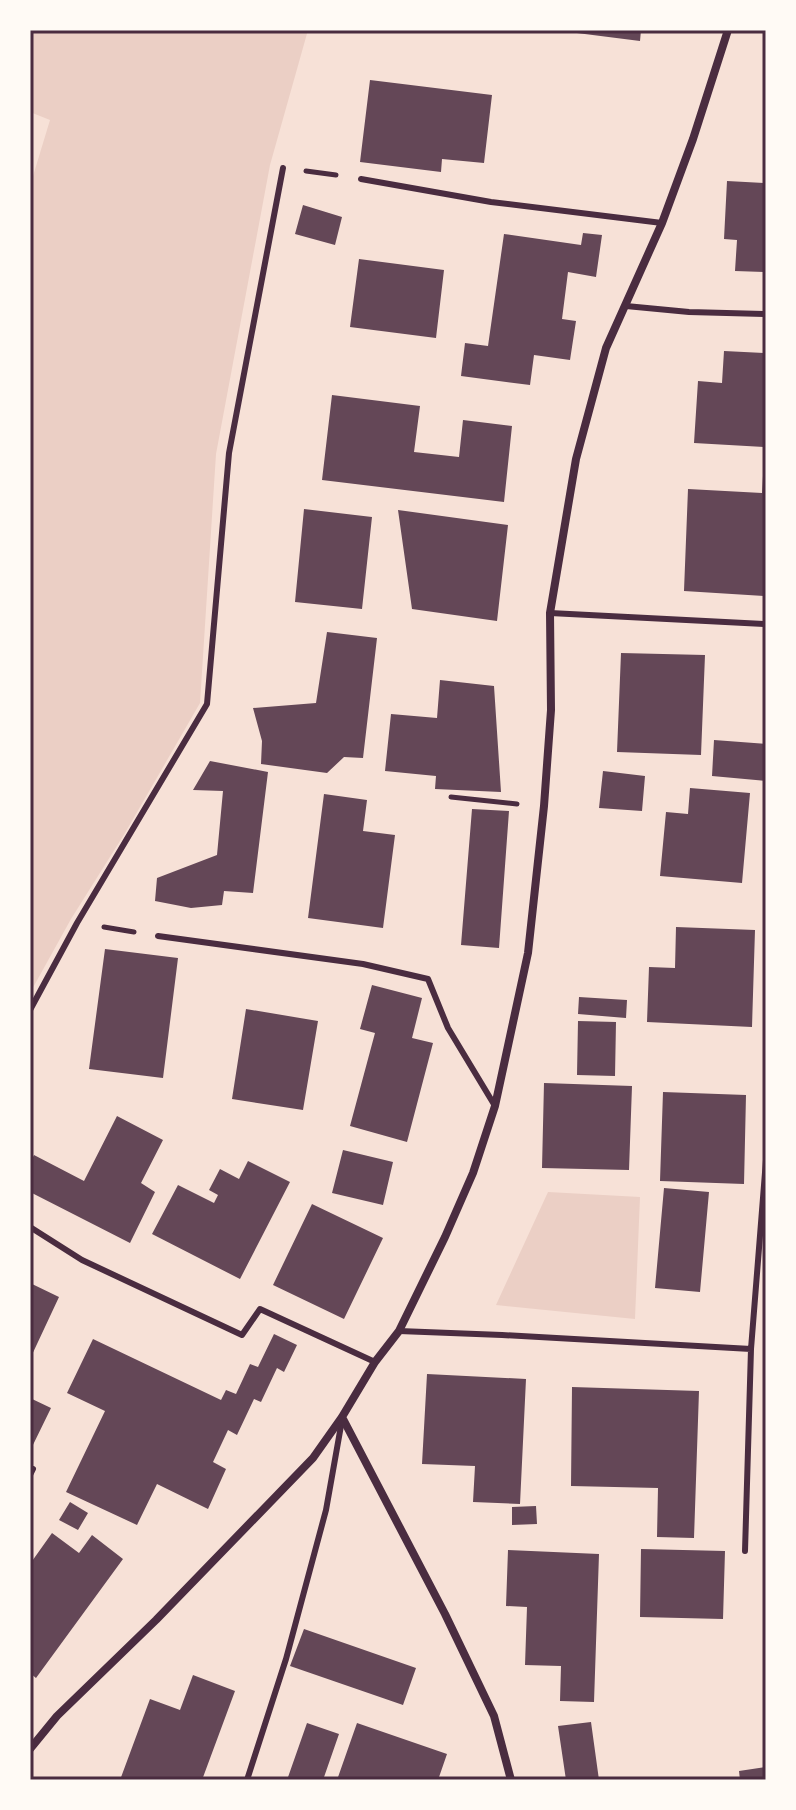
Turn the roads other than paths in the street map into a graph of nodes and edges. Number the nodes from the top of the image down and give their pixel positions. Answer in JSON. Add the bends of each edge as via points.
{"nodes":[{"id":1,"x":728,"y":30,"type":"edge"},
{"id":2,"x":283,"y":168,"type":"road end"},
{"id":3,"x":361,"y":179,"type":"road end"},
{"id":4,"x":662,"y":223,"type":"junction"},
{"id":5,"x":626,"y":306,"type":"junction"},
{"id":6,"x":766,"y":314,"type":"edge"},
{"id":7,"x":550,"y":613,"type":"junction"},
{"id":8,"x":766,"y":624,"type":"edge"},
{"id":9,"x":158,"y":936,"type":"road end"},
{"id":10,"x":30,"y":1010,"type":"edge"},
{"id":11,"x":495,"y":1106,"type":"junction"},
{"id":12,"x":766,"y":1160,"type":"edge"},
{"id":13,"x":30,"y":1227,"type":"edge"},
{"id":14,"x":399,"y":1331,"type":"junction"},
{"id":15,"x":751,"y":1349,"type":"junction"},
{"id":16,"x":375,"y":1362,"type":"junction"},
{"id":17,"x":342,"y":1417,"type":"junction"},
{"id":18,"x":745,"y":1551,"type":"dead end"},
{"id":19,"x":30,"y":1749,"type":"edge"},
{"id":20,"x":247,"y":1780,"type":"edge"},
{"id":21,"x":511,"y":1780,"type":"edge"}],
"edges":[{"from":1,"to":4,"type":"street"},
{"from":2,"to":10,"type":"lane","via":[[229,453],[207,704]]},
{"from":3,"to":4,"type":"lane"},
{"from":4,"to":5,"type":"street"},
{"from":5,"to":6,"type":"lane"},
{"from":5,"to":7,"type":"street","via":[[606,348],[576,459]]},
{"from":7,"to":8,"type":"lane"},
{"from":7,"to":11,"type":"street","via":[[551,710],[528,953]]},
{"from":9,"to":11,"type":"lane","via":[[363,964],[428,979],[448,1028]]},
{"from":11,"to":14,"type":"street","via":[[473,1173]]},
{"from":12,"to":15,"type":"lane"},
{"from":13,"to":16,"type":"lane","via":[[82,1260],[242,1335],[260,1309]]},
{"from":14,"to":15,"type":"lane"},
{"from":14,"to":16,"type":"street"},
{"from":15,"to":18,"type":"lane"},
{"from":16,"to":17,"type":"street"},
{"from":17,"to":19,"type":"street","via":[[313,1458]]},
{"from":17,"to":20,"type":"lane","via":[[326,1510]]},
{"from":17,"to":21,"type":"street","via":[[494,1716]]}]}
